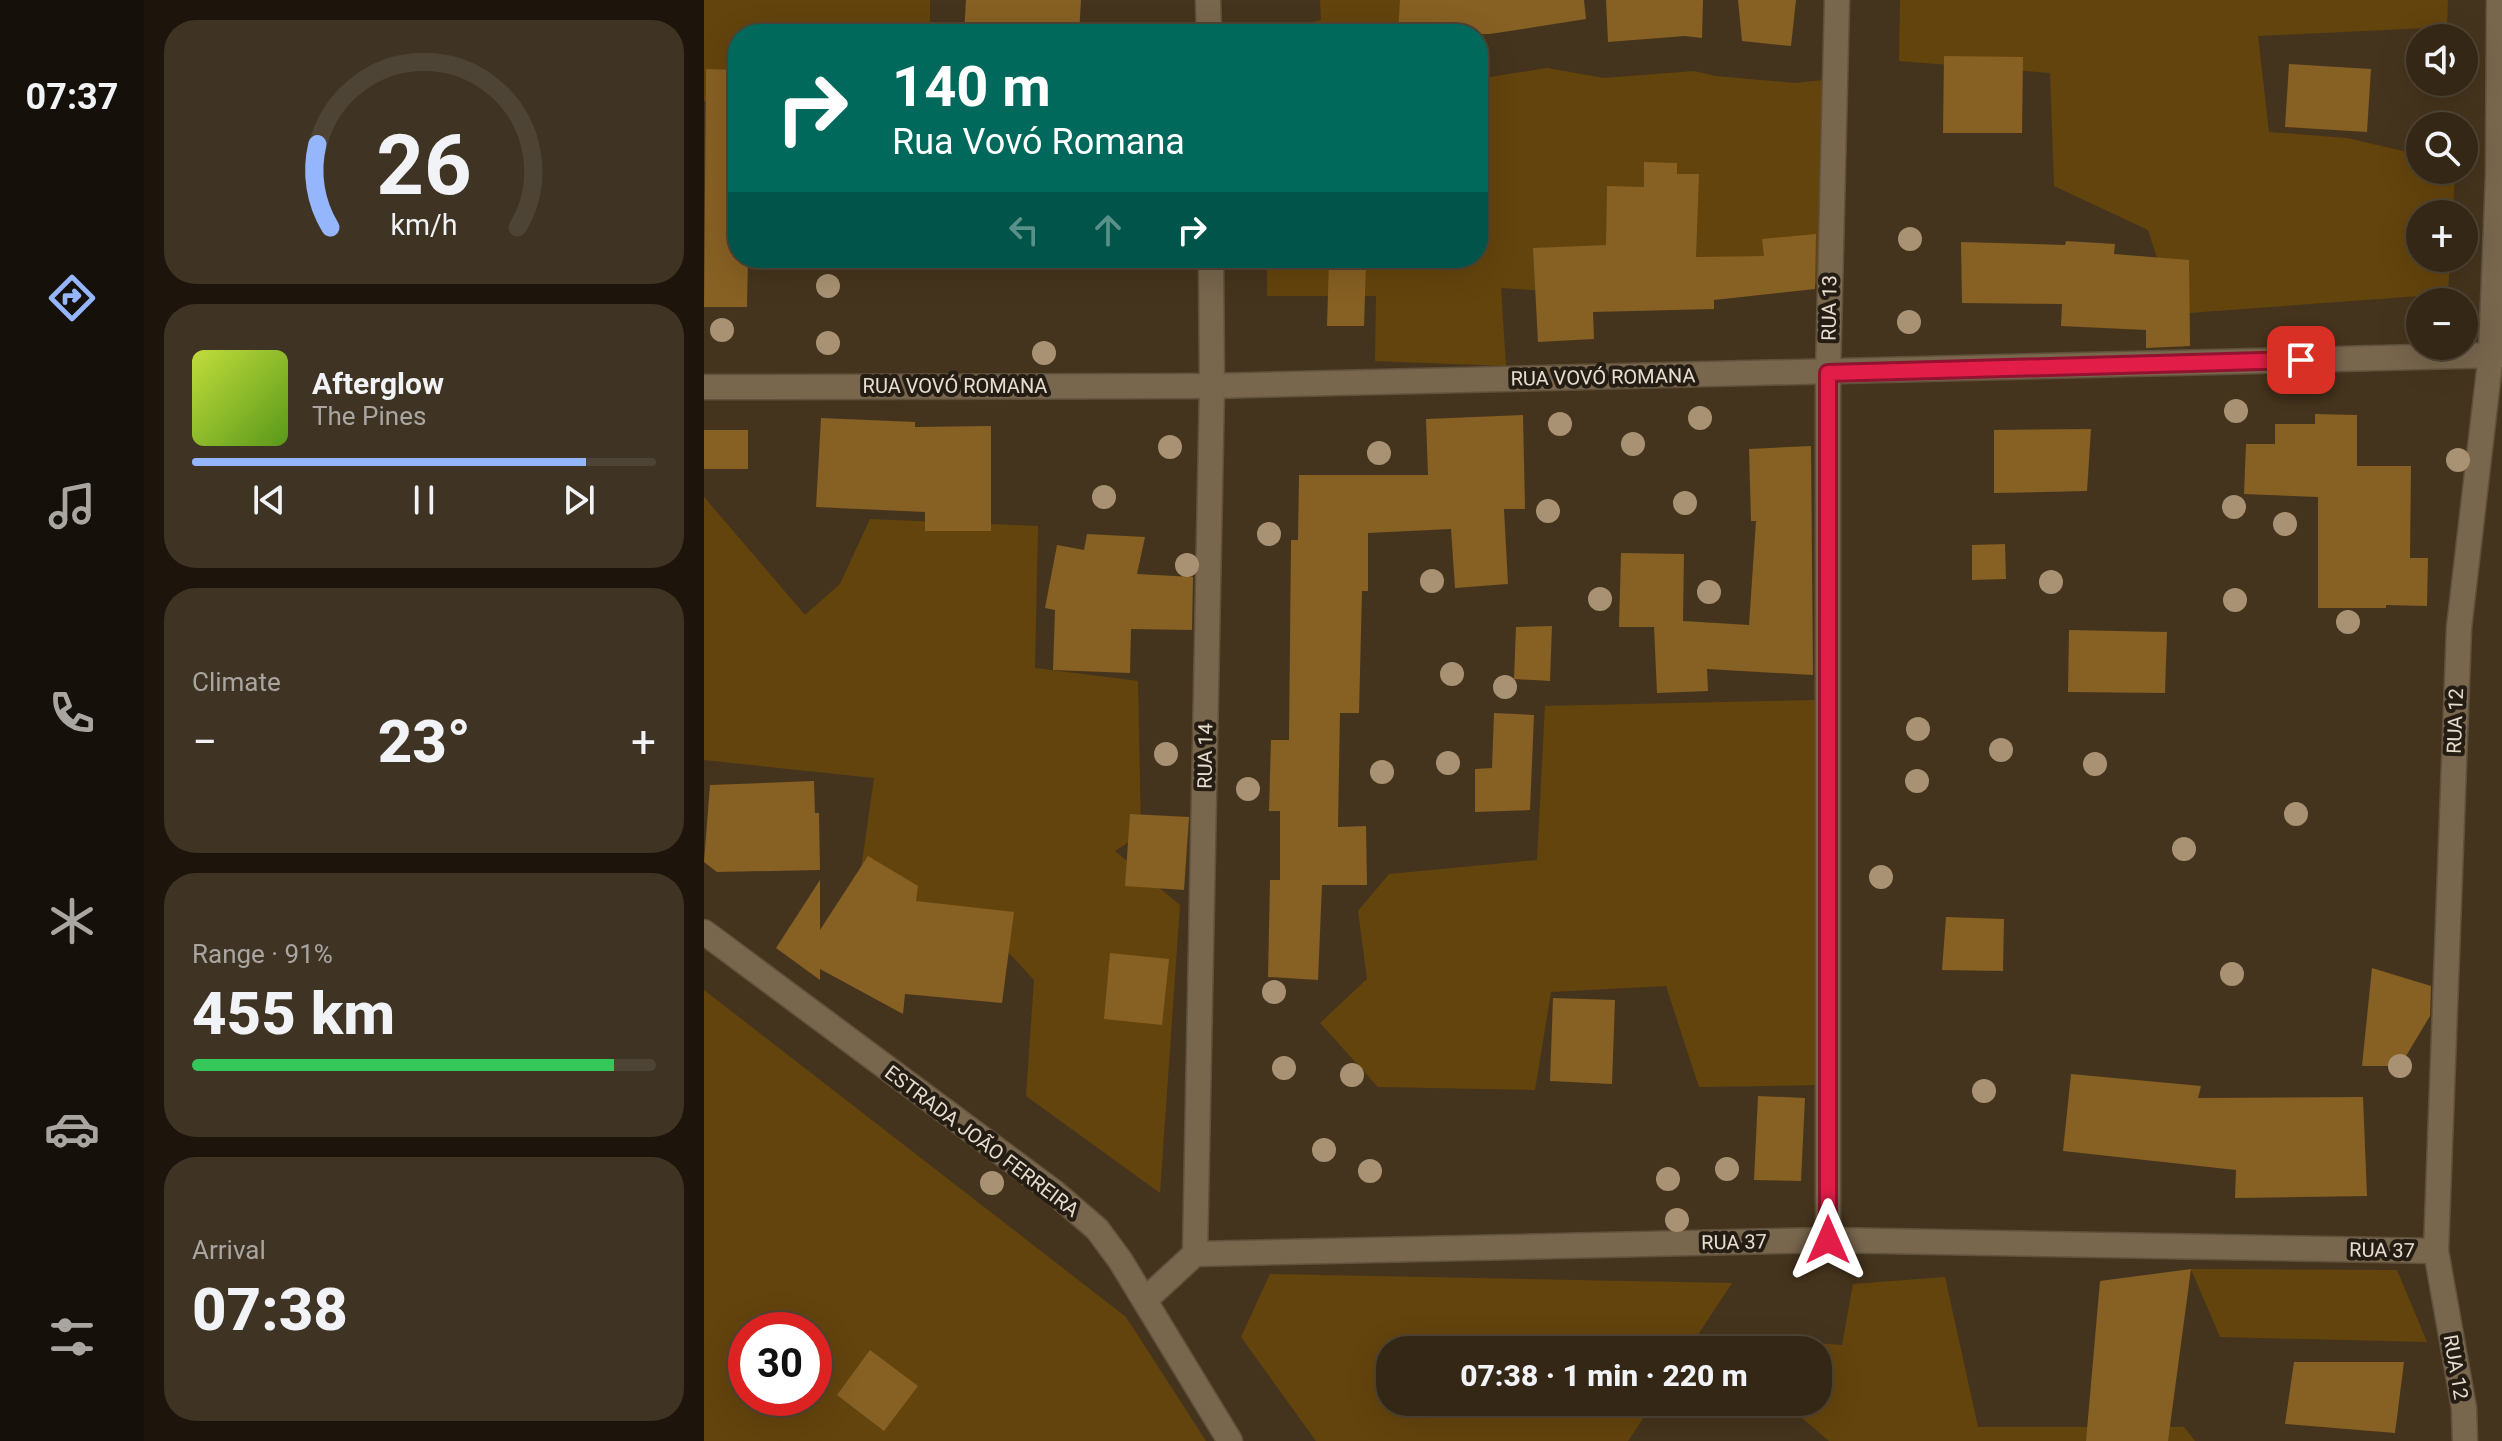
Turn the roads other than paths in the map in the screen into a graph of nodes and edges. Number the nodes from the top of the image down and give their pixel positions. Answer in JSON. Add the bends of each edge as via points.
{"nodes":[{"id":1,"x":1208,"y":0,"type":"edge"},
{"id":2,"x":1837,"y":0,"type":"edge"},
{"id":3,"x":2499,"y":0,"type":"edge"},
{"id":4,"x":1209,"y":24,"type":"edge"},
{"id":5,"x":1211,"y":268,"type":"edge"},
{"id":6,"x":2496,"y":354,"type":"edge"},
{"id":7,"x":1828,"y":373,"type":"junction"},
{"id":8,"x":1212,"y":386,"type":"junction"},
{"id":9,"x":704,"y":387,"type":"edge"},
{"id":10,"x":704,"y":932,"type":"edge"},
{"id":11,"x":1828,"y":1240,"type":"junction"},
{"id":12,"x":2436,"y":1251,"type":"junction"},
{"id":13,"x":1195,"y":1254,"type":"junction"},
{"id":14,"x":1145,"y":1300,"type":"junction"},
{"id":15,"x":1230,"y":1441,"type":"edge"},
{"id":16,"x":2465,"y":1441,"type":"edge"}],
"edges":[{"from":1,"to":4,"type":"street"},
{"from":2,"to":7,"type":"street","name":"RUA 13"},
{"from":3,"to":6,"type":"street","name":"RUA 12"},
{"from":5,"to":8,"type":"street","name":"RUA 14"},
{"from":6,"to":7,"type":"street","name":"RUA VOVÓ ROMANA"},
{"from":6,"to":12,"type":"street","name":"RUA 12","via":[[2459,628]]},
{"from":7,"to":8,"type":"street","name":"RUA VOVÓ ROMANA"},
{"from":7,"to":11,"type":"street","name":"RUA 13"},
{"from":8,"to":9,"type":"street","name":"RUA VOVÓ ROMANA"},
{"from":8,"to":13,"type":"street","name":"RUA 14"},
{"from":10,"to":14,"type":"street","name":"ESTRADA JOÃO FERREIRA","via":[[1054,1192],[1097,1229]]},
{"from":11,"to":12,"type":"street","name":"RUA 37"},
{"from":11,"to":13,"type":"street","name":"RUA 37"},
{"from":12,"to":16,"type":"street","name":"RUA 12"},
{"from":13,"to":14,"type":"street"},
{"from":14,"to":15,"type":"street","name":"ESTRADA JOÃO FERREIRA"}]}
